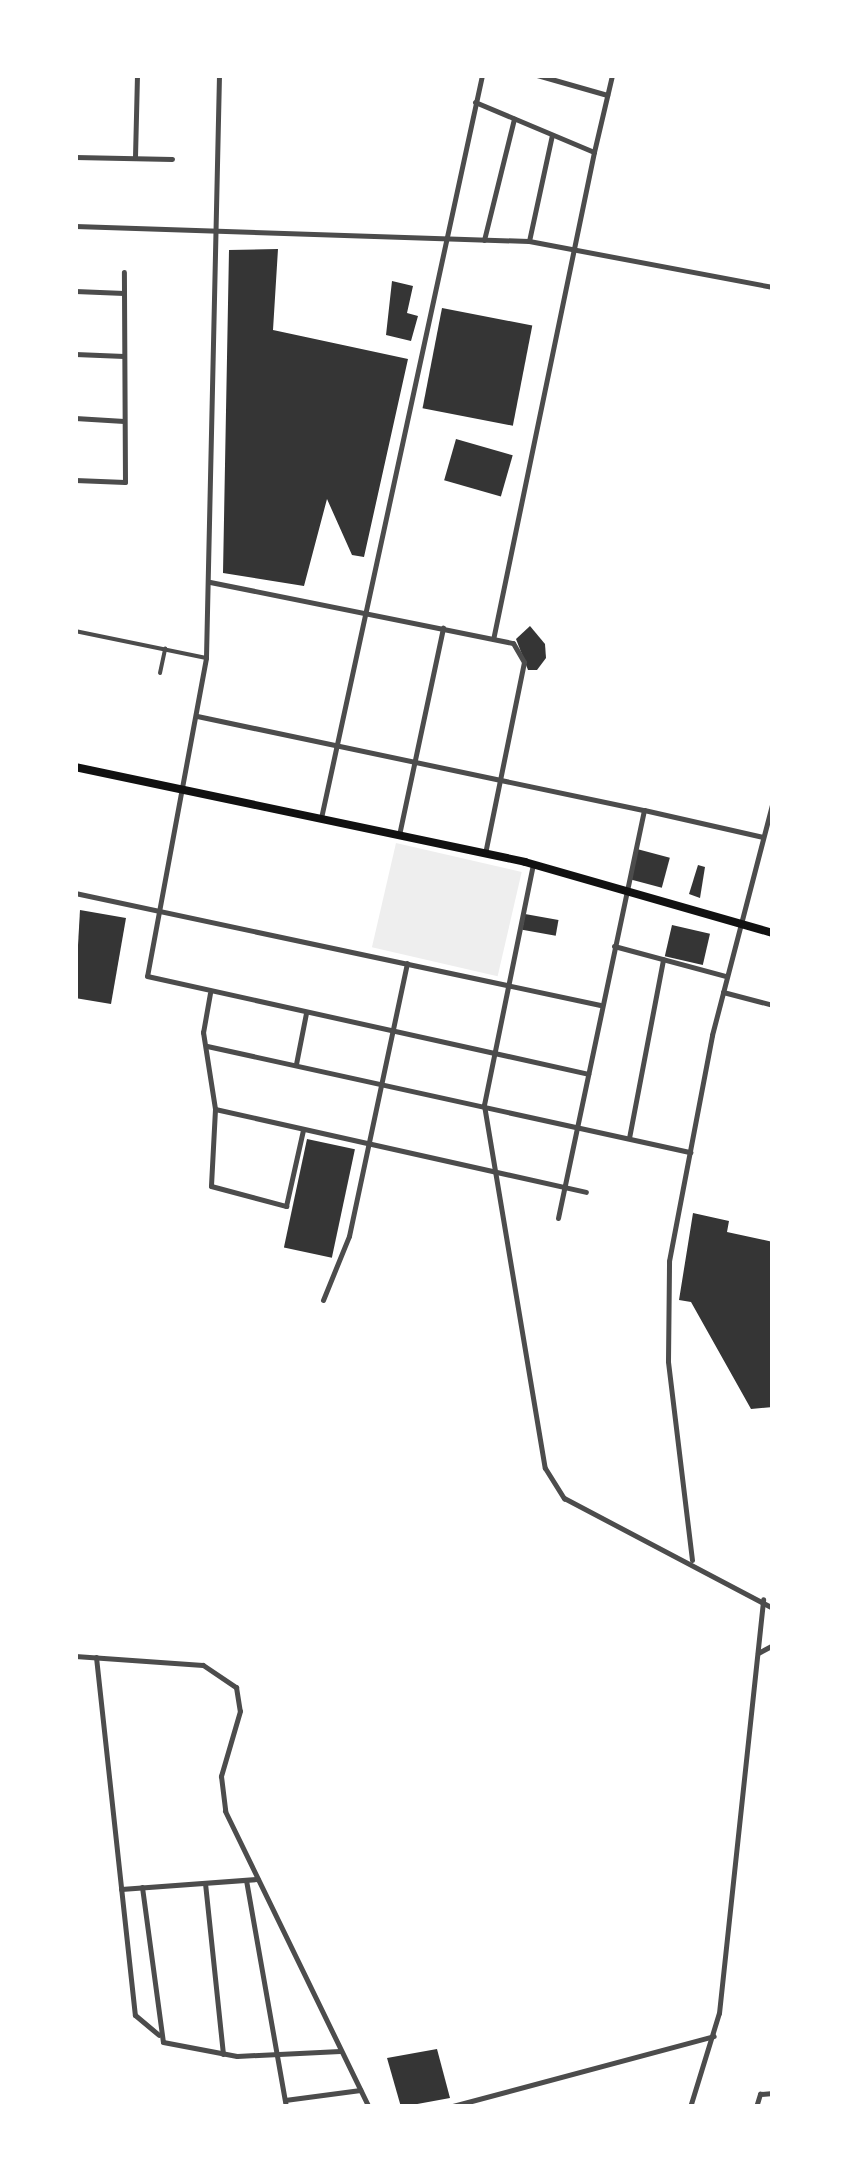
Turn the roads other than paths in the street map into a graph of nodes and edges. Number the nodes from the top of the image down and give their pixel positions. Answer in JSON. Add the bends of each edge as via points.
{"nodes":[{"id":1,"x":137,"y":75,"type":"edge"},
{"id":2,"x":218,"y":75,"type":"edge"},
{"id":3,"x":482,"y":75,"type":"edge"},
{"id":4,"x":538,"y":75,"type":"edge"},
{"id":5,"x":612,"y":75,"type":"edge"},
{"id":6,"x":607,"y":95,"type":"junction"},
{"id":7,"x":475,"y":102,"type":"junction"},
{"id":8,"x":514,"y":118,"type":"junction"},
{"id":9,"x":552,"y":135,"type":"junction"},
{"id":10,"x":594,"y":152,"type":"junction"},
{"id":11,"x":75,"y":157,"type":"edge"},
{"id":12,"x":135,"y":158,"type":"junction"},
{"id":13,"x":172,"y":159,"type":"dead end"},
{"id":14,"x":75,"y":226,"type":"edge"},
{"id":15,"x":216,"y":232,"type":"junction"},
{"id":16,"x":443,"y":240,"type":"junction"},
{"id":17,"x":484,"y":240,"type":"junction"},
{"id":18,"x":529,"y":241,"type":"junction"},
{"id":19,"x":574,"y":248,"type":"junction"},
{"id":20,"x":124,"y":272,"type":"dead end"},
{"id":21,"x":773,"y":287,"type":"edge"},
{"id":22,"x":75,"y":291,"type":"edge"},
{"id":23,"x":124,"y":293,"type":"junction"},
{"id":24,"x":75,"y":354,"type":"edge"},
{"id":25,"x":124,"y":356,"type":"junction"},
{"id":26,"x":75,"y":418,"type":"edge"},
{"id":27,"x":124,"y":422,"type":"junction"},
{"id":28,"x":75,"y":480,"type":"edge"},
{"id":29,"x":210,"y":582,"type":"junction"},
{"id":30,"x":365,"y":612,"type":"junction"},
{"id":31,"x":444,"y":628,"type":"junction"},
{"id":32,"x":75,"y":631,"type":"edge"},
{"id":33,"x":493,"y":638,"type":"junction"},
{"id":34,"x":165,"y":650,"type":"junction"},
{"id":35,"x":206,"y":658,"type":"junction"},
{"id":36,"x":160,"y":673,"type":"dead end"},
{"id":37,"x":196,"y":716,"type":"junction"},
{"id":38,"x":336,"y":747,"type":"junction"},
{"id":39,"x":414,"y":764,"type":"junction"},
{"id":40,"x":75,"y":767,"type":"edge"},
{"id":41,"x":500,"y":782,"type":"junction"},
{"id":42,"x":182,"y":788,"type":"junction"},
{"id":43,"x":773,"y":800,"type":"edge"},
{"id":44,"x":772,"y":808,"type":"edge"},
{"id":45,"x":644,"y":810,"type":"junction"},
{"id":46,"x":321,"y":818,"type":"junction"},
{"id":47,"x":399,"y":835,"type":"junction"},
{"id":48,"x":763,"y":838,"type":"junction"},
{"id":49,"x":484,"y":853,"type":"junction"},
{"id":50,"x":532,"y":864,"type":"junction"},
{"id":51,"x":626,"y":892,"type":"junction"},
{"id":52,"x":75,"y":893,"type":"edge"},
{"id":53,"x":158,"y":909,"type":"junction"},
{"id":54,"x":738,"y":923,"type":"junction"},
{"id":55,"x":773,"y":933,"type":"edge"},
{"id":56,"x":614,"y":946,"type":"junction"},
{"id":57,"x":663,"y":960,"type":"junction"},
{"id":58,"x":407,"y":962,"type":"junction"},
{"id":59,"x":726,"y":976,"type":"junction"},
{"id":60,"x":506,"y":984,"type":"junction"},
{"id":61,"x":210,"y":992,"type":"junction"},
{"id":62,"x":722,"y":992,"type":"junction"},
{"id":63,"x":602,"y":1005,"type":"junction"},
{"id":64,"x":773,"y":1006,"type":"edge"},
{"id":65,"x":306,"y":1013,"type":"junction"},
{"id":66,"x":392,"y":1032,"type":"junction"},
{"id":67,"x":206,"y":1046,"type":"junction"},
{"id":68,"x":490,"y":1052,"type":"junction"},
{"id":69,"x":296,"y":1065,"type":"junction"},
{"id":70,"x":588,"y":1074,"type":"junction"},
{"id":71,"x":379,"y":1084,"type":"junction"},
{"id":72,"x":484,"y":1106,"type":"junction"},
{"id":73,"x":215,"y":1108,"type":"junction"},
{"id":74,"x":578,"y":1127,"type":"junction"},
{"id":75,"x":303,"y":1130,"type":"junction"},
{"id":76,"x":629,"y":1138,"type":"junction"},
{"id":77,"x":366,"y":1145,"type":"junction"},
{"id":78,"x":691,"y":1152,"type":"junction"},
{"id":79,"x":494,"y":1171,"type":"junction"},
{"id":80,"x":565,"y":1187,"type":"junction"},
{"id":81,"x":586,"y":1192,"type":"dead end"},
{"id":82,"x":558,"y":1218,"type":"dead end"},
{"id":83,"x":323,"y":1300,"type":"dead end"},
{"id":84,"x":692,"y":1560,"type":"junction"},
{"id":85,"x":773,"y":1592,"type":"edge"},
{"id":86,"x":763,"y":1599,"type":"junction"},
{"id":87,"x":772,"y":1607,"type":"edge"},
{"id":88,"x":773,"y":1645,"type":"edge"},
{"id":89,"x":756,"y":1654,"type":"junction"},
{"id":90,"x":75,"y":1656,"type":"edge"},
{"id":91,"x":96,"y":1657,"type":"junction"},
{"id":92,"x":258,"y":1879,"type":"junction"},
{"id":93,"x":246,"y":1880,"type":"junction"},
{"id":94,"x":205,"y":1883,"type":"junction"},
{"id":95,"x":142,"y":1887,"type":"junction"},
{"id":96,"x":121,"y":1889,"type":"junction"},
{"id":97,"x":159,"y":2035,"type":"junction"},
{"id":98,"x":714,"y":2036,"type":"junction"},
{"id":99,"x":341,"y":2051,"type":"junction"},
{"id":100,"x":223,"y":2054,"type":"junction"},
{"id":101,"x":282,"y":2056,"type":"junction"},
{"id":102,"x":360,"y":2090,"type":"junction"},
{"id":103,"x":773,"y":2093,"type":"edge"},
{"id":104,"x":286,"y":2104,"type":"edge"},
{"id":105,"x":467,"y":2105,"type":"edge"},
{"id":106,"x":368,"y":2107,"type":"edge"},
{"id":107,"x":450,"y":2107,"type":"edge"},
{"id":108,"x":690,"y":2107,"type":"edge"},
{"id":109,"x":756,"y":2107,"type":"edge"}],
"edges":[{"from":1,"to":12,"type":"street"},
{"from":2,"to":15,"type":"street"},
{"from":3,"to":7,"type":"street"},
{"from":4,"to":6,"type":"street"},
{"from":5,"to":6,"type":"street"},
{"from":6,"to":10,"type":"street"},
{"from":7,"to":8,"type":"street"},
{"from":7,"to":16,"type":"street"},
{"from":8,"to":9,"type":"street"},
{"from":8,"to":17,"type":"street"},
{"from":9,"to":10,"type":"street"},
{"from":9,"to":18,"type":"street"},
{"from":10,"to":19,"type":"street"},
{"from":11,"to":12,"type":"street"},
{"from":12,"to":13,"type":"street"},
{"from":14,"to":15,"type":"street"},
{"from":15,"to":16,"type":"street"},
{"from":15,"to":29,"type":"street"},
{"from":16,"to":17,"type":"street"},
{"from":16,"to":30,"type":"street"},
{"from":17,"to":18,"type":"street"},
{"from":18,"to":19,"type":"street"},
{"from":19,"to":21,"type":"street"},
{"from":19,"to":33,"type":"street"},
{"from":20,"to":23,"type":"street"},
{"from":22,"to":23,"type":"street"},
{"from":23,"to":25,"type":"street"},
{"from":24,"to":25,"type":"street"},
{"from":25,"to":27,"type":"street"},
{"from":26,"to":27,"type":"street"},
{"from":27,"to":28,"type":"street","via":[[124,482]]},
{"from":29,"to":30,"type":"street"},
{"from":29,"to":35,"type":"street"},
{"from":30,"to":31,"type":"street"},
{"from":30,"to":38,"type":"street"},
{"from":31,"to":33,"type":"street"},
{"from":31,"to":39,"type":"street"},
{"from":32,"to":34,"type":"street"},
{"from":33,"to":41,"type":"street","via":[[513,643],[524,662]]},
{"from":34,"to":35,"type":"street"},
{"from":34,"to":36,"type":"street"},
{"from":35,"to":37,"type":"street"},
{"from":37,"to":38,"type":"street"},
{"from":37,"to":42,"type":"street"},
{"from":38,"to":39,"type":"street"},
{"from":38,"to":46,"type":"street"},
{"from":39,"to":41,"type":"street"},
{"from":39,"to":47,"type":"street"},
{"from":40,"to":42,"type":"main road"},
{"from":41,"to":45,"type":"street"},
{"from":41,"to":49,"type":"street"},
{"from":42,"to":46,"type":"main road"},
{"from":42,"to":53,"type":"street"},
{"from":43,"to":44,"type":"street"},
{"from":44,"to":48,"type":"street"},
{"from":45,"to":48,"type":"street"},
{"from":45,"to":51,"type":"street"},
{"from":46,"to":47,"type":"main road"},
{"from":47,"to":49,"type":"main road"},
{"from":48,"to":54,"type":"street"},
{"from":49,"to":50,"type":"main road"},
{"from":50,"to":51,"type":"main road"},
{"from":50,"to":60,"type":"street"},
{"from":51,"to":54,"type":"main road"},
{"from":51,"to":56,"type":"street"},
{"from":52,"to":53,"type":"street"},
{"from":53,"to":58,"type":"street"},
{"from":53,"to":61,"type":"street","via":[[148,976]]},
{"from":54,"to":55,"type":"main road"},
{"from":54,"to":59,"type":"street"},
{"from":56,"to":57,"type":"street"},
{"from":56,"to":63,"type":"street"},
{"from":57,"to":59,"type":"street"},
{"from":57,"to":76,"type":"street"},
{"from":58,"to":60,"type":"street"},
{"from":58,"to":66,"type":"street"},
{"from":59,"to":62,"type":"street"},
{"from":60,"to":63,"type":"street"},
{"from":60,"to":68,"type":"street"},
{"from":61,"to":65,"type":"street"},
{"from":61,"to":67,"type":"street"},
{"from":62,"to":64,"type":"street"},
{"from":62,"to":78,"type":"street"},
{"from":63,"to":70,"type":"street"},
{"from":65,"to":66,"type":"street"},
{"from":65,"to":69,"type":"street"},
{"from":66,"to":68,"type":"street"},
{"from":66,"to":71,"type":"street"},
{"from":67,"to":69,"type":"street"},
{"from":67,"to":73,"type":"street"},
{"from":68,"to":70,"type":"street"},
{"from":68,"to":72,"type":"street"},
{"from":69,"to":71,"type":"street"},
{"from":70,"to":74,"type":"street"},
{"from":71,"to":72,"type":"street"},
{"from":71,"to":77,"type":"street"},
{"from":72,"to":74,"type":"street"},
{"from":72,"to":79,"type":"street"},
{"from":73,"to":75,"type":"street"},
{"from":73,"to":75,"type":"street","via":[[210,1186],[286,1206]]},
{"from":74,"to":76,"type":"street"},
{"from":74,"to":80,"type":"street"},
{"from":75,"to":77,"type":"street"},
{"from":76,"to":78,"type":"street"},
{"from":77,"to":79,"type":"street"},
{"from":77,"to":83,"type":"street","via":[[344,1256]]},
{"from":78,"to":84,"type":"street","via":[[669,1261],[666,1336]]},
{"from":79,"to":80,"type":"street"},
{"from":79,"to":84,"type":"street","via":[[552,1484],[579,1507]]},
{"from":80,"to":81,"type":"street"},
{"from":80,"to":82,"type":"street"},
{"from":84,"to":86,"type":"street"},
{"from":85,"to":87,"type":"street"},
{"from":86,"to":87,"type":"street"},
{"from":86,"to":89,"type":"street"},
{"from":88,"to":89,"type":"street"},
{"from":89,"to":98,"type":"street"},
{"from":90,"to":91,"type":"street"},
{"from":91,"to":92,"type":"street","via":[[203,1665],[231,1680],[240,1711],[220,1788]]},
{"from":91,"to":96,"type":"street"},
{"from":92,"to":93,"type":"street"},
{"from":92,"to":99,"type":"street"},
{"from":93,"to":94,"type":"street"},
{"from":93,"to":101,"type":"street"},
{"from":94,"to":95,"type":"street"},
{"from":94,"to":100,"type":"street"},
{"from":95,"to":96,"type":"street"},
{"from":95,"to":97,"type":"street"},
{"from":96,"to":97,"type":"street","via":[[136,2019]]},
{"from":97,"to":100,"type":"street","via":[[170,2046]]},
{"from":98,"to":105,"type":"street"},
{"from":98,"to":108,"type":"street"},
{"from":99,"to":101,"type":"street"},
{"from":99,"to":102,"type":"street"},
{"from":100,"to":101,"type":"street"},
{"from":101,"to":104,"type":"street"},
{"from":102,"to":104,"type":"street"},
{"from":102,"to":106,"type":"street"},
{"from":103,"to":109,"type":"street","via":[[760,2094]]},
{"from":105,"to":107,"type":"street"}]}
